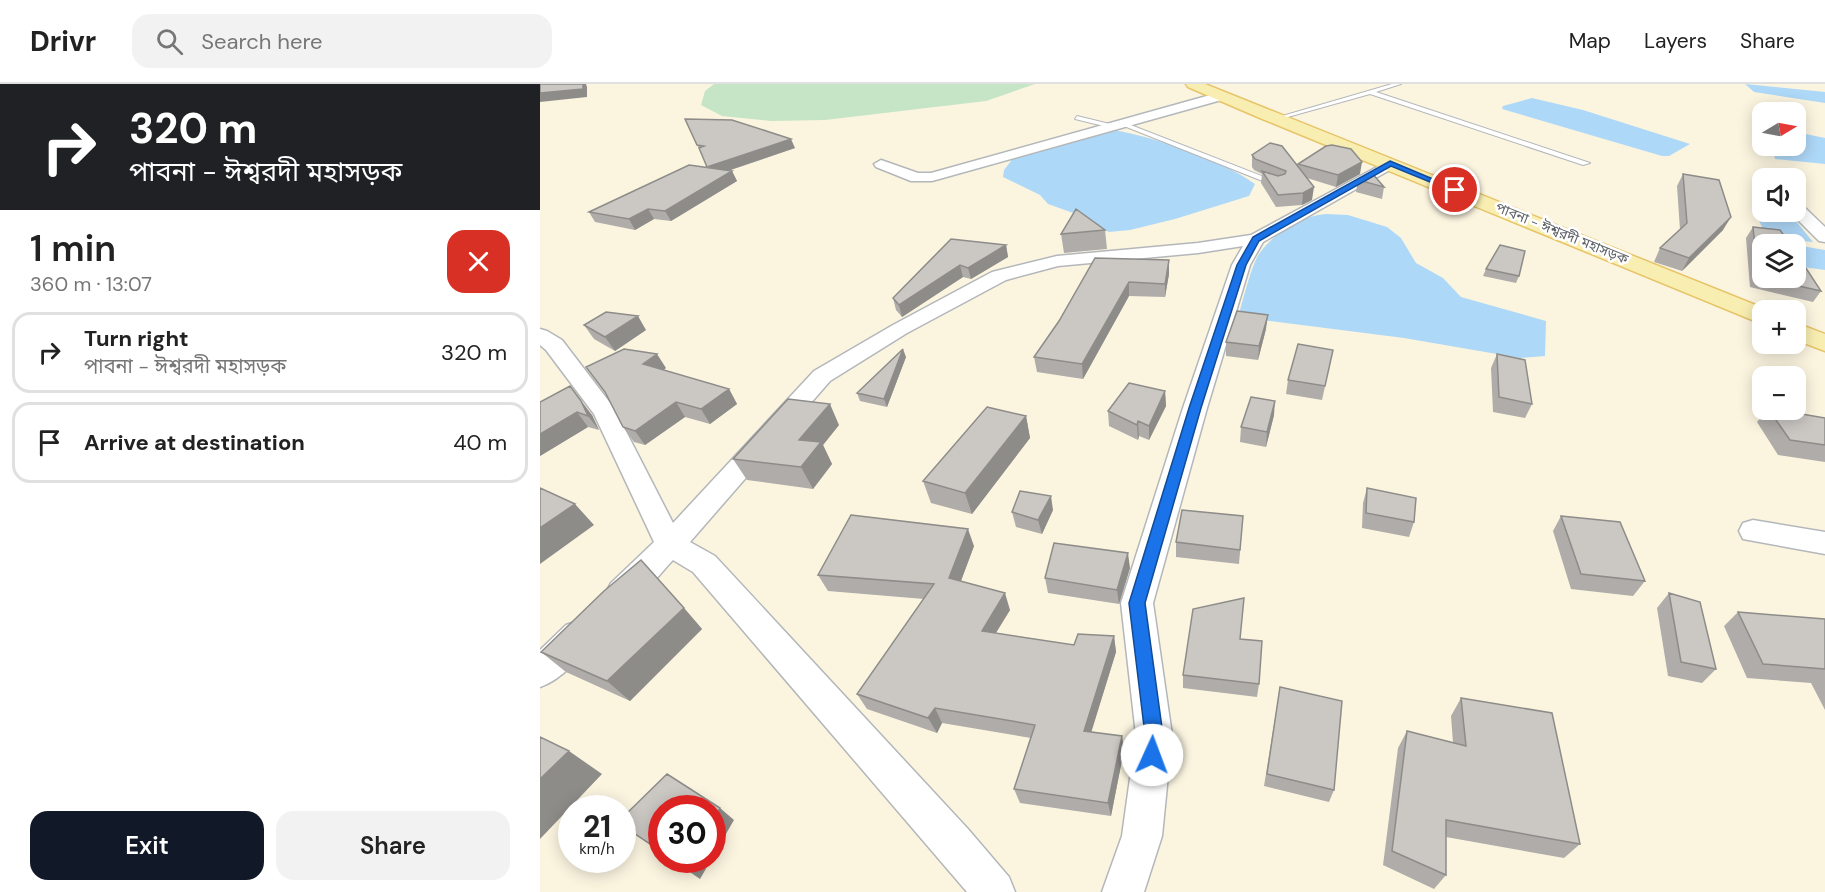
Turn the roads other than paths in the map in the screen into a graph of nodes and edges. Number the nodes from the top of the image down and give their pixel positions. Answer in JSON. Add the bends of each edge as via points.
{"nodes":[{"id":1,"x":1193,"y":84,"type":"edge"},
{"id":2,"x":1398,"y":84,"type":"edge"},
{"id":3,"x":1370,"y":92,"type":"junction"},
{"id":4,"x":1221,"y":96,"type":"junction"},
{"id":5,"x":1077,"y":118,"type":"dead end"},
{"id":6,"x":1275,"y":119,"type":"junction"},
{"id":7,"x":1116,"y":124,"type":"junction"},
{"id":8,"x":1586,"y":163,"type":"dead end"},
{"id":9,"x":881,"y":164,"type":"dead end"},
{"id":10,"x":1390,"y":164,"type":"junction"},
{"id":11,"x":1279,"y":184,"type":"edge"},
{"id":12,"x":1806,"y":218,"type":"edge"},
{"id":13,"x":1825,"y":237,"type":"edge"},
{"id":14,"x":1256,"y":239,"type":"junction"},
{"id":15,"x":1752,"y":312,"type":"edge"},
{"id":16,"x":540,"y":335,"type":"edge"},
{"id":17,"x":1806,"y":335,"type":"edge"},
{"id":18,"x":1825,"y":343,"type":"edge"},
{"id":19,"x":1753,"y":531,"type":"dead end"},
{"id":20,"x":1825,"y":543,"type":"edge"},
{"id":21,"x":670,"y":545,"type":"junction"},
{"id":22,"x":540,"y":672,"type":"edge"},
{"id":23,"x":993,"y":892,"type":"edge"},
{"id":24,"x":1123,"y":892,"type":"edge"}],
"edges":[{"from":1,"to":4,"type":"main road","name":"পাবনা - ঈশ্বরদী মহাসড়ক"},
{"from":2,"to":3,"type":"lane"},
{"from":3,"to":6,"type":"lane"},
{"from":3,"to":8,"type":"lane"},
{"from":4,"to":6,"type":"main road","name":"পাবনা - ঈশ্বরদী মহাসড়ক"},
{"from":4,"to":7,"type":"street"},
{"from":5,"to":7,"type":"lane"},
{"from":6,"to":10,"type":"main road","name":"পাবনা - ঈশ্বরদী মহাসড়ক"},
{"from":7,"to":9,"type":"street","via":[[922,179]]},
{"from":7,"to":11,"type":"lane"},
{"from":10,"to":14,"type":"street"},
{"from":10,"to":15,"type":"main road","name":"পাবনা - ঈশ্বরদী মহাসড়ক"},
{"from":12,"to":13,"type":"street"},
{"from":14,"to":21,"type":"street","via":[[1057,261],[999,276],[822,376]]},
{"from":14,"to":24,"type":"street","via":[[1241,265],[1230,298],[1137,603],[1154,735],[1142,836]]},
{"from":16,"to":21,"type":"street","via":[[554,345],[605,413]]},
{"from":17,"to":18,"type":"main road"},
{"from":19,"to":20,"type":"street"},
{"from":21,"to":22,"type":"street"},
{"from":21,"to":23,"type":"street","via":[[704,564],[954,843]]}]}
